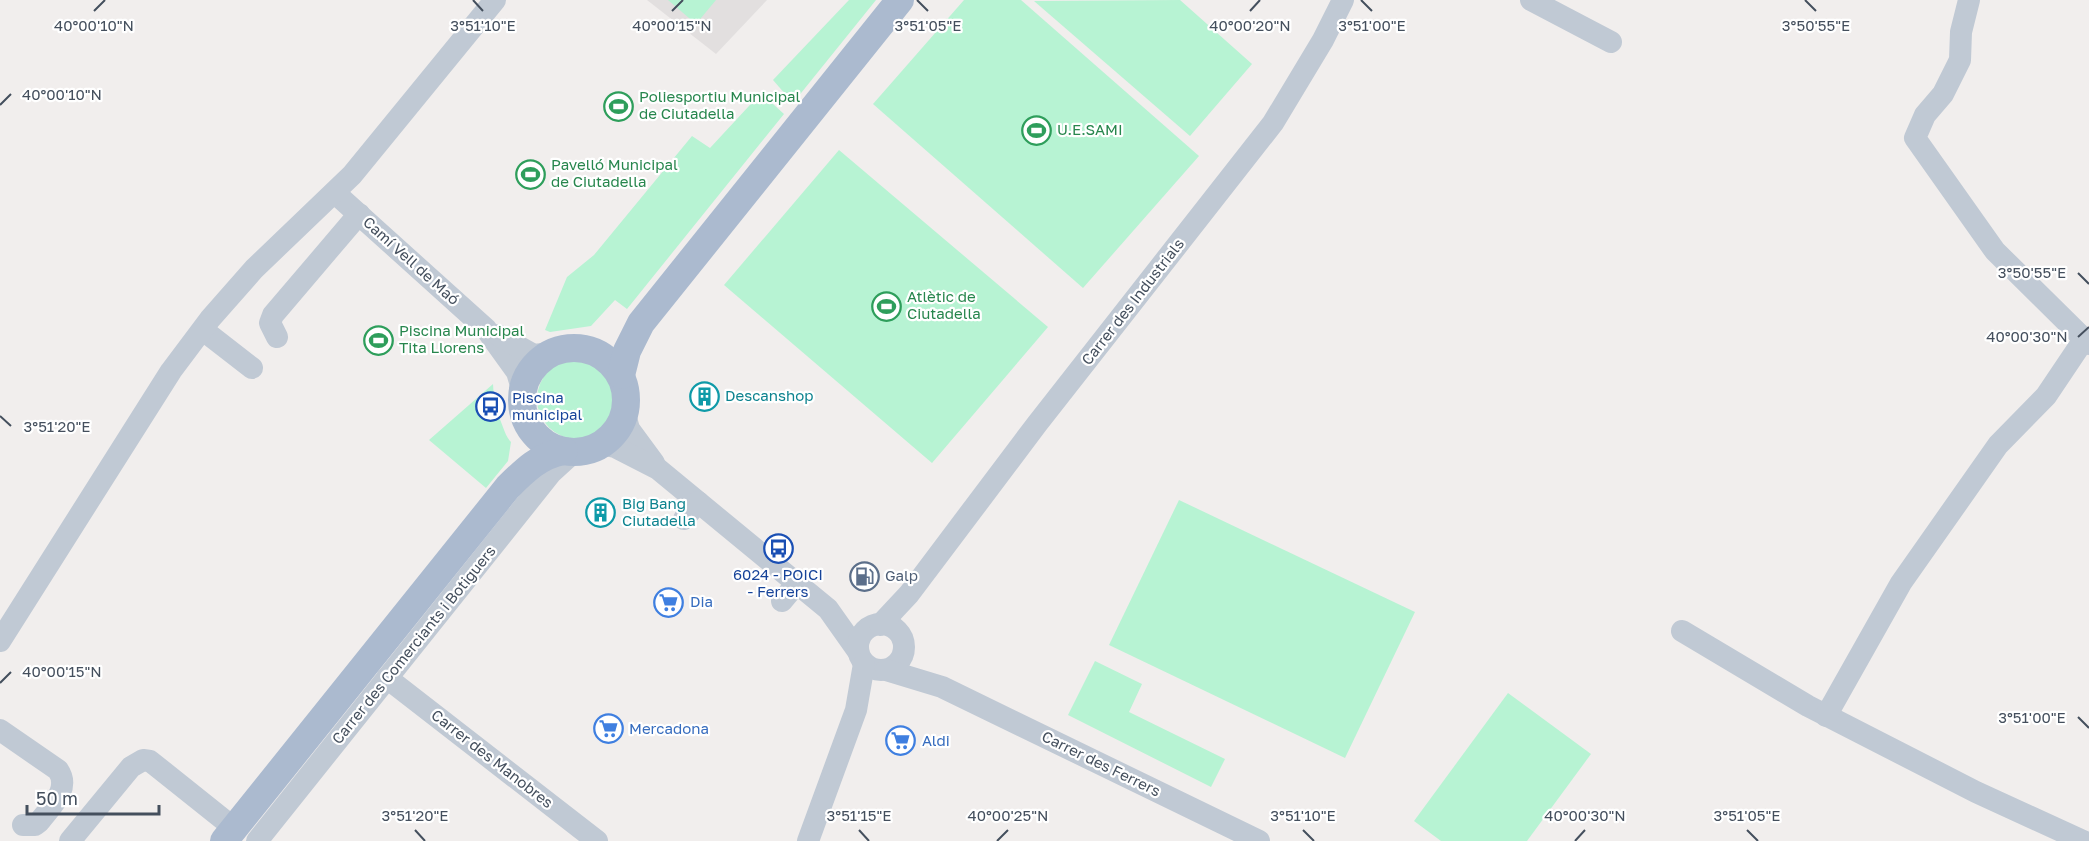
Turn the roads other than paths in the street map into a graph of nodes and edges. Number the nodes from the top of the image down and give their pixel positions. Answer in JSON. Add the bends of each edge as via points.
{"nodes":[{"id":1,"x":495,"y":0,"type":"edge"},
{"id":2,"x":900,"y":0,"type":"edge"},
{"id":3,"x":1343,"y":0,"type":"edge"},
{"id":4,"x":1969,"y":0,"type":"edge"},
{"id":5,"x":1540,"y":2,"type":"edge"},
{"id":6,"x":1611,"y":42,"type":"dead end"},
{"id":7,"x":335,"y":193,"type":"junction"},
{"id":8,"x":359,"y":214,"type":"junction"},
{"id":9,"x":640,"y":325,"type":"junction"},
{"id":10,"x":486,"y":329,"type":"junction"},
{"id":11,"x":202,"y":330,"type":"junction"},
{"id":12,"x":277,"y":337,"type":"dead end"},
{"id":13,"x":2086,"y":343,"type":"edge"},
{"id":14,"x":589,"y":349,"type":"junction"},
{"id":15,"x":551,"y":353,"type":"junction"},
{"id":16,"x":252,"y":368,"type":"dead end"},
{"id":17,"x":621,"y":375,"type":"junction"},
{"id":18,"x":523,"y":392,"type":"junction"},
{"id":19,"x":625,"y":414,"type":"junction"},
{"id":20,"x":531,"y":429,"type":"junction"},
{"id":21,"x":602,"y":444,"type":"junction"},
{"id":22,"x":569,"y":452,"type":"junction"},
{"id":23,"x":658,"y":469,"type":"junction"},
{"id":24,"x":508,"y":487,"type":"junction"},
{"id":25,"x":698,"y":502,"type":"junction"},
{"id":26,"x":684,"y":519,"type":"dead end"},
{"id":27,"x":797,"y":583,"type":"junction"},
{"id":28,"x":783,"y":601,"type":"dead end"},
{"id":29,"x":828,"y":609,"type":"junction"},
{"id":30,"x":889,"y":632,"type":"junction"},
{"id":31,"x":1682,"y":632,"type":"dead end"},
{"id":32,"x":0,"y":641,"type":"edge"},
{"id":33,"x":872,"y":664,"type":"junction"},
{"id":34,"x":387,"y":678,"type":"junction"},
{"id":35,"x":942,"y":687,"type":"junction"},
{"id":36,"x":1827,"y":716,"type":"junction"},
{"id":37,"x":0,"y":730,"type":"edge"},
{"id":38,"x":23,"y":825,"type":"dead end"},
{"id":39,"x":238,"y":837,"type":"edge"},
{"id":40,"x":70,"y":841,"type":"edge"},
{"id":41,"x":597,"y":841,"type":"edge"},
{"id":42,"x":808,"y":841,"type":"edge"},
{"id":43,"x":1259,"y":841,"type":"edge"},
{"id":44,"x":2083,"y":841,"type":"edge"}],
"edges":[{"from":1,"to":7,"type":"street"},
{"from":2,"to":9,"type":"main road"},
{"from":3,"to":30,"type":"street","name":"Carrer des Industrials","via":[[1273,123],[909,594],[900,624]]},
{"from":4,"to":13,"type":"street","via":[[1961,32],[1960,60],[1942,94],[1925,114],[1915,138],[1995,251]]},
{"from":5,"to":6,"type":"street"},
{"from":7,"to":8,"type":"street","name":"Camí Vell de Maó"},
{"from":7,"to":11,"type":"street","via":[[254,269]]},
{"from":8,"to":10,"type":"street","name":"Camí Vell de Maó"},
{"from":8,"to":12,"type":"street","via":[[273,315],[270,323]]},
{"from":9,"to":14,"type":"main road","via":[[605,347]]},
{"from":9,"to":17,"type":"main road"},
{"from":10,"to":15,"type":"street","name":"Camí Vell de Maó","via":[[534,355]]},
{"from":10,"to":18,"type":"street","name":"Camí Vell de Maó","via":[[517,372]]},
{"from":11,"to":16,"type":"street"},
{"from":11,"to":32,"type":"street","via":[[171,371]]},
{"from":13,"to":36,"type":"street","via":[[2046,396],[1998,445],[1901,583]]},
{"from":14,"to":15,"type":"main road","via":[[569,348]]},
{"from":14,"to":17,"type":"main road","via":[[608,359]]},
{"from":15,"to":18,"type":"main road","via":[[529,373]]},
{"from":17,"to":19,"type":"main road","via":[[626,388]]},
{"from":18,"to":20,"type":"main road","via":[[523,408]]},
{"from":19,"to":21,"type":"main road","via":[[616,431]]},
{"from":19,"to":23,"type":"street","name":"Carrer des Ferrers","via":[[629,429]]},
{"from":20,"to":22,"type":"main road","via":[[545,443]]},
{"from":20,"to":24,"type":"main road","via":[[531,443]]},
{"from":21,"to":22,"type":"main road"},
{"from":21,"to":23,"type":"street","name":"Carrer des Ferrers"},
{"from":22,"to":24,"type":"main road","via":[[551,453]]},
{"from":22,"to":34,"type":"street","name":"Carrer des Comerciants i Botiguers"},
{"from":23,"to":25,"type":"street","name":"Carrer des Ferrers"},
{"from":24,"to":39,"type":"main road"},
{"from":25,"to":26,"type":"street"},
{"from":25,"to":27,"type":"street","name":"Carrer des Ferrers"},
{"from":27,"to":28,"type":"street"},
{"from":27,"to":29,"type":"street","name":"Carrer des Ferrers"},
{"from":29,"to":30,"type":"street","name":"Carrer des Ferrers"},
{"from":29,"to":33,"type":"street","name":"Carrer des Ferrers"},
{"from":30,"to":33,"type":"street","via":[[900,661]]},
{"from":30,"to":33,"type":"street","via":[[861,634]]},
{"from":30,"to":35,"type":"street","name":"Carrer des Ferrers"},
{"from":31,"to":36,"type":"street"},
{"from":33,"to":35,"type":"street","name":"Carrer des Ferrers"},
{"from":33,"to":42,"type":"street"},
{"from":34,"to":39,"type":"street","name":"Carrer des Comerciants i Botiguers"},
{"from":34,"to":41,"type":"street","name":"Carrer des Manobres"},
{"from":35,"to":43,"type":"street","name":"Carrer des Ferrers"},
{"from":36,"to":44,"type":"street"},
{"from":37,"to":38,"type":"street","via":[[58,770],[62,779],[62,790],[39,822]]},
{"from":39,"to":40,"type":"street","via":[[150,761],[143,760],[131,767]]}]}
